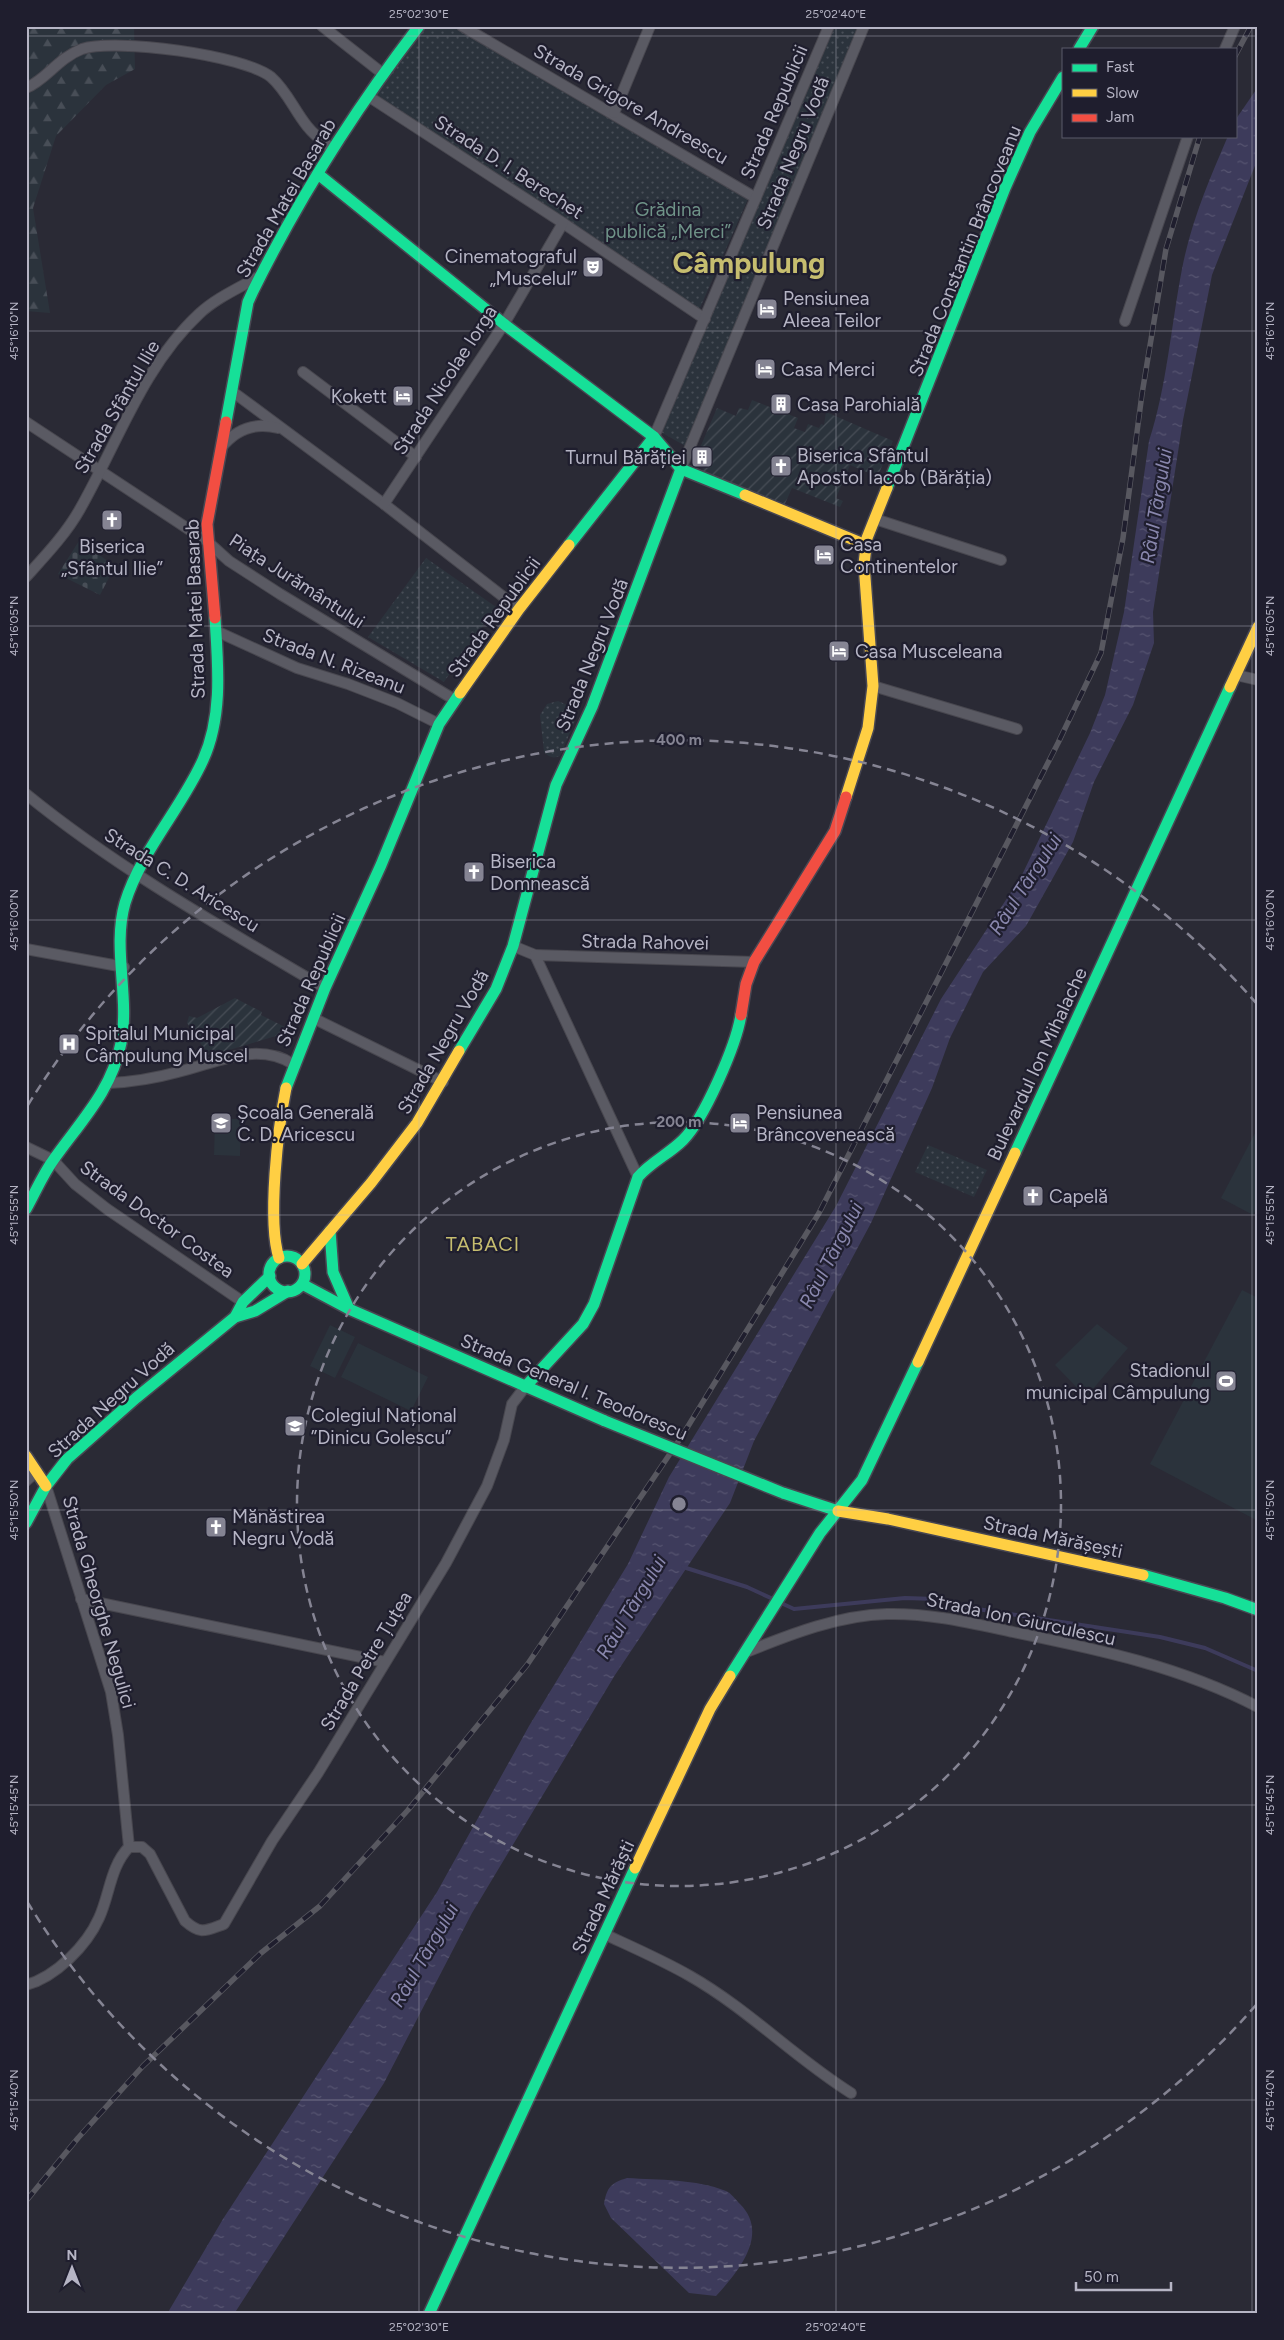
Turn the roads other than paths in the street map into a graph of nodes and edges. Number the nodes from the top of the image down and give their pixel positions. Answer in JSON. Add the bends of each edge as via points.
{"nodes":[{"id":1,"x":322,"y":26,"type":"edge"},
{"id":2,"x":419,"y":26,"type":"edge"},
{"id":3,"x":462,"y":26,"type":"edge"},
{"id":4,"x":650,"y":26,"type":"edge"},
{"id":5,"x":829,"y":26,"type":"edge"},
{"id":6,"x":864,"y":26,"type":"edge"},
{"id":7,"x":1093,"y":26,"type":"edge"},
{"id":8,"x":1235,"y":26,"type":"edge"},
{"id":9,"x":1080,"y":48,"type":"edge"},
{"id":10,"x":1225,"y":48,"type":"edge"},
{"id":11,"x":382,"y":73,"type":"junction"},
{"id":12,"x":1062,"y":79,"type":"edge"},
{"id":13,"x":26,"y":88,"type":"edge"},
{"id":14,"x":368,"y":96,"type":"junction"},
{"id":15,"x":614,"y":113,"type":"junction"},
{"id":16,"x":1187,"y":138,"type":"edge"},
{"id":17,"x":332,"y":148,"type":"junction"},
{"id":18,"x":318,"y":174,"type":"junction"},
{"id":19,"x":756,"y":198,"type":"junction"},
{"id":20,"x":563,"y":223,"type":"junction"},
{"id":21,"x":260,"y":276,"type":"junction"},
{"id":22,"x":705,"y":319,"type":"junction"},
{"id":23,"x":1125,"y":321,"type":"dead end"},
{"id":24,"x":504,"y":324,"type":"junction"},
{"id":25,"x":303,"y":372,"type":"dead end"},
{"id":26,"x":232,"y":392,"type":"junction"},
{"id":27,"x":26,"y":422,"type":"edge"},
{"id":28,"x":284,"y":429,"type":"junction"},
{"id":29,"x":654,"y":437,"type":"junction"},
{"id":30,"x":222,"y":448,"type":"junction"},
{"id":31,"x":416,"y":457,"type":"junction"},
{"id":32,"x":681,"y":469,"type":"junction"},
{"id":33,"x":99,"y":470,"type":"junction"},
{"id":34,"x":384,"y":504,"type":"junction"},
{"id":35,"x":875,"y":519,"type":"junction"},
{"id":36,"x":208,"y":542,"type":"junction"},
{"id":37,"x":866,"y":545,"type":"junction"},
{"id":38,"x":1001,"y":560,"type":"dead end"},
{"id":39,"x":26,"y":577,"type":"edge"},
{"id":40,"x":519,"y":609,"type":"junction"},
{"id":41,"x":1258,"y":627,"type":"edge"},
{"id":42,"x":216,"y":631,"type":"junction"},
{"id":43,"x":1236,"y":675,"type":"junction"},
{"id":44,"x":1258,"y":680,"type":"edge"},
{"id":45,"x":873,"y":686,"type":"junction"},
{"id":46,"x":454,"y":700,"type":"junction"},
{"id":47,"x":439,"y":724,"type":"junction"},
{"id":48,"x":1017,"y":729,"type":"dead end"},
{"id":49,"x":26,"y":794,"type":"edge"},
{"id":50,"x":137,"y":874,"type":"junction"},
{"id":51,"x":513,"y":946,"type":"junction"},
{"id":52,"x":26,"y":949,"type":"edge"},
{"id":53,"x":535,"y":955,"type":"junction"},
{"id":54,"x":754,"y":962,"type":"junction"},
{"id":55,"x":124,"y":967,"type":"junction"},
{"id":56,"x":325,"y":988,"type":"junction"},
{"id":57,"x":314,"y":1018,"type":"junction"},
{"id":58,"x":293,"y":1064,"type":"junction"},
{"id":59,"x":443,"y":1082,"type":"junction"},
{"id":60,"x":110,"y":1083,"type":"junction"},
{"id":61,"x":26,"y":1147,"type":"edge"},
{"id":62,"x":53,"y":1160,"type":"junction"},
{"id":63,"x":638,"y":1177,"type":"junction"},
{"id":64,"x":26,"y":1209,"type":"edge"},
{"id":65,"x":330,"y":1232,"type":"junction"},
{"id":66,"x":279,"y":1258,"type":"junction"},
{"id":67,"x":302,"y":1264,"type":"junction"},
{"id":68,"x":270,"y":1276,"type":"junction"},
{"id":69,"x":302,"y":1284,"type":"junction"},
{"id":70,"x":288,"y":1291,"type":"junction"},
{"id":71,"x":244,"y":1302,"type":"junction"},
{"id":72,"x":349,"y":1309,"type":"junction"},
{"id":73,"x":235,"y":1317,"type":"junction"},
{"id":74,"x":525,"y":1387,"type":"junction"},
{"id":75,"x":26,"y":1456,"type":"edge"},
{"id":76,"x":37,"y":1471,"type":"junction"},
{"id":77,"x":26,"y":1481,"type":"edge"},
{"id":78,"x":46,"y":1486,"type":"junction"},
{"id":79,"x":838,"y":1511,"type":"junction"},
{"id":80,"x":26,"y":1523,"type":"edge"},
{"id":81,"x":81,"y":1599,"type":"junction"},
{"id":82,"x":1254,"y":1607,"type":"edge"},
{"id":83,"x":744,"y":1653,"type":"junction"},
{"id":84,"x":384,"y":1662,"type":"junction"},
{"id":85,"x":1258,"y":1708,"type":"edge"},
{"id":86,"x":133,"y":1846,"type":"junction"},
{"id":87,"x":604,"y":1934,"type":"junction"},
{"id":88,"x":26,"y":1985,"type":"edge"},
{"id":89,"x":851,"y":2093,"type":"dead end"},
{"id":90,"x":429,"y":2314,"type":"edge"}],
"edges":[{"from":1,"to":11,"type":"street"},
{"from":2,"to":11,"type":"main road","name":"Strada Matei Basarab"},
{"from":3,"to":15,"type":"street","name":"Strada Grigore Andreescu"},
{"from":4,"to":15,"type":"street"},
{"from":5,"to":19,"type":"street","name":"Strada Republicii"},
{"from":6,"to":32,"type":"street","name":"Strada Negru Vodă"},
{"from":7,"to":9,"type":"main road"},
{"from":8,"to":10,"type":"street"},
{"from":11,"to":14,"type":"main road","name":"Strada Matei Basarab"},
{"from":12,"to":35,"type":"main road","name":"Strada Constantin Brâncoveanu","via":[[1030,132],[1005,188]]},
{"from":13,"to":17,"type":"street","via":[[66,56],[101,45],[192,52],[239,63],[270,76],[284,90],[315,136]]},
{"from":14,"to":17,"type":"main road","name":"Strada Matei Basarab"},
{"from":14,"to":20,"type":"street","name":"Strada D. I. Berechet"},
{"from":15,"to":19,"type":"street","name":"Strada Grigore Andreescu"},
{"from":16,"to":23,"type":"street"},
{"from":17,"to":18,"type":"main road","name":"Strada Matei Basarab"},
{"from":18,"to":21,"type":"main road","name":"Strada Matei Basarab"},
{"from":18,"to":24,"type":"main road"},
{"from":19,"to":22,"type":"street","name":"Strada Republicii"},
{"from":20,"to":22,"type":"street","name":"Strada D. I. Berechet"},
{"from":20,"to":24,"type":"street","name":"Strada Nicolae Iorga"},
{"from":21,"to":26,"type":"main road","name":"Strada Matei Basarab","via":[[248,302]]},
{"from":21,"to":33,"type":"street","name":"Strada Sfântul Ilie","via":[[220,298],[178,336]]},
{"from":22,"to":29,"type":"street","name":"Strada Republicii"},
{"from":24,"to":29,"type":"main road"},
{"from":24,"to":31,"type":"street","name":"Strada Nicolae Iorga"},
{"from":25,"to":31,"type":"street"},
{"from":26,"to":28,"type":"street"},
{"from":26,"to":30,"type":"main road","name":"Strada Matei Basarab"},
{"from":27,"to":33,"type":"street","name":"Piața Jurământului"},
{"from":28,"to":30,"type":"street","via":[[266,425],[248,427],[229,438]]},
{"from":28,"to":34,"type":"street"},
{"from":29,"to":32,"type":"main road"},
{"from":29,"to":40,"type":"main road","name":"Strada Republicii"},
{"from":30,"to":36,"type":"main road","name":"Strada Matei Basarab","via":[[207,524]]},
{"from":31,"to":34,"type":"street","name":"Strada Nicolae Iorga"},
{"from":32,"to":37,"type":"main road"},
{"from":32,"to":51,"type":"main road","name":"Strada Negru Vodă","via":[[592,706],[556,785]]},
{"from":33,"to":36,"type":"street","name":"Piața Jurământului"},
{"from":33,"to":39,"type":"street","name":"Strada Sfântul Ilie","via":[[80,510]]},
{"from":34,"to":40,"type":"street"},
{"from":35,"to":37,"type":"main road","name":"Strada Constantin Brâncoveanu"},
{"from":35,"to":38,"type":"street"},
{"from":36,"to":42,"type":"main road","name":"Strada Matei Basarab"},
{"from":36,"to":46,"type":"street","name":"Piața Jurământului","via":[[229,561],[273,590]]},
{"from":37,"to":45,"type":"main road","name":"Strada Constantin Brâncoveanu","via":[[864,564]]},
{"from":40,"to":46,"type":"main road","name":"Strada Republicii"},
{"from":41,"to":43,"type":"main road","name":"Bulevardul Ion Mihalache"},
{"from":42,"to":47,"type":"street","name":"Strada N. Rizeanu","via":[[297,668],[397,703]]},
{"from":42,"to":50,"type":"main road","name":"Strada Matei Basarab","via":[[219,684],[216,715],[208,745],[191,783]]},
{"from":43,"to":44,"type":"street"},
{"from":43,"to":79,"type":"main road","name":"Bulevardul Ion Mihalache","via":[[916,1368],[862,1480]]},
{"from":45,"to":48,"type":"street"},
{"from":45,"to":54,"type":"main road","name":"Strada Constantin Brâncoveanu","via":[[868,728],[835,831]]},
{"from":46,"to":47,"type":"main road","name":"Strada Republicii"},
{"from":47,"to":56,"type":"main road","name":"Strada Republicii","via":[[381,865]]},
{"from":49,"to":50,"type":"street","name":"Strada C. D. Aricescu"},
{"from":50,"to":55,"type":"main road","name":"Strada Matei Basarab","via":[[121,918],[120,947]]},
{"from":50,"to":56,"type":"street","name":"Strada C. D. Aricescu"},
{"from":51,"to":53,"type":"street"},
{"from":51,"to":59,"type":"main road","name":"Strada Negru Vodă","via":[[486,1008]]},
{"from":52,"to":55,"type":"street"},
{"from":53,"to":54,"type":"street","name":"Strada Rahovei"},
{"from":53,"to":63,"type":"street"},
{"from":54,"to":63,"type":"main road","name":"Strada Constantin Brâncoveanu","via":[[746,984],[734,1044],[694,1126],[682,1142],[648,1164]]},
{"from":55,"to":60,"type":"main road","name":"Strada Matei Basarab","via":[[124,1025]]},
{"from":56,"to":57,"type":"main road","name":"Strada Republicii"},
{"from":57,"to":58,"type":"main road","name":"Strada Republicii"},
{"from":57,"to":59,"type":"street"},
{"from":58,"to":60,"type":"street","via":[[275,1055],[254,1053],[178,1072]]},
{"from":58,"to":66,"type":"main road","name":"Strada Republicii","via":[[280,1118],[273,1226]]},
{"from":59,"to":65,"type":"main road","name":"Strada Negru Vodă","via":[[396,1152]]},
{"from":60,"to":62,"type":"main road","name":"Strada Matei Basarab"},
{"from":61,"to":62,"type":"street","name":"Strada Doctor Costea"},
{"from":62,"to":64,"type":"main road","name":"Strada Matei Basarab"},
{"from":62,"to":71,"type":"street","name":"Strada Doctor Costea","via":[[74,1184],[107,1209]]},
{"from":63,"to":74,"type":"main road","via":[[594,1304],[583,1324]]},
{"from":65,"to":67,"type":"main road","name":"Strada Negru Vodă"},
{"from":65,"to":72,"type":"main road","via":[[331,1271]]},
{"from":66,"to":67,"type":"main road","via":[[294,1257]]},
{"from":66,"to":68,"type":"main road","via":[[271,1266]]},
{"from":67,"to":69,"type":"main road","via":[[305,1272]]},
{"from":68,"to":70,"type":"main road","via":[[278,1289]]},
{"from":68,"to":71,"type":"main road","name":"Strada Negru Vodă"},
{"from":69,"to":70,"type":"main road"},
{"from":69,"to":72,"type":"main road","name":"Strada General I. Teodorescu"},
{"from":70,"to":73,"type":"main road","name":"Strada Negru Vodă","via":[[255,1311]]},
{"from":71,"to":73,"type":"main road","name":"Strada Negru Vodă"},
{"from":72,"to":74,"type":"main road","name":"Strada General I. Teodorescu"},
{"from":73,"to":78,"type":"main road","name":"Strada Negru Vodă","via":[[96,1432]]},
{"from":74,"to":79,"type":"main road","name":"Strada General I. Teodorescu","bridge":true,"via":[[783,1493]]},
{"from":74,"to":84,"type":"street","name":"Strada Petre Țuțea","via":[[512,1404],[504,1440],[487,1486],[446,1564]]},
{"from":75,"to":76,"type":"main road"},
{"from":76,"to":77,"type":"street"},
{"from":76,"to":78,"type":"main road"},
{"from":78,"to":80,"type":"main road","name":"Strada Negru Vodă"},
{"from":78,"to":81,"type":"street","name":"Strada Gheorghe Negulici"},
{"from":79,"to":82,"type":"main road","name":"Strada Mărășești","via":[[1113,1567]]},
{"from":79,"to":83,"type":"main road","name":"Strada Mărăști","via":[[820,1533]]},
{"from":81,"to":84,"type":"street"},
{"from":81,"to":86,"type":"street","name":"Strada Gheorghe Negulici","via":[[112,1701]]},
{"from":83,"to":85,"type":"street","name":"Strada Ion Giurculescu","via":[[843,1620],[886,1614],[917,1614],[1037,1636],[1139,1661],[1198,1678]]},
{"from":83,"to":87,"type":"main road","name":"Strada Mărăști","via":[[699,1732]]},
{"from":84,"to":86,"type":"street","name":"Strada Petre Țuțea","via":[[224,1924],[203,1932],[193,1928],[185,1921],[150,1854]]},
{"from":86,"to":88,"type":"street","via":[[120,1857],[114,1869],[99,1919],[89,1935],[50,1973]]},
{"from":87,"to":89,"type":"street","via":[[690,1976],[751,2018],[818,2073]]},
{"from":87,"to":90,"type":"main road","name":"Strada Mărăști"}]}
